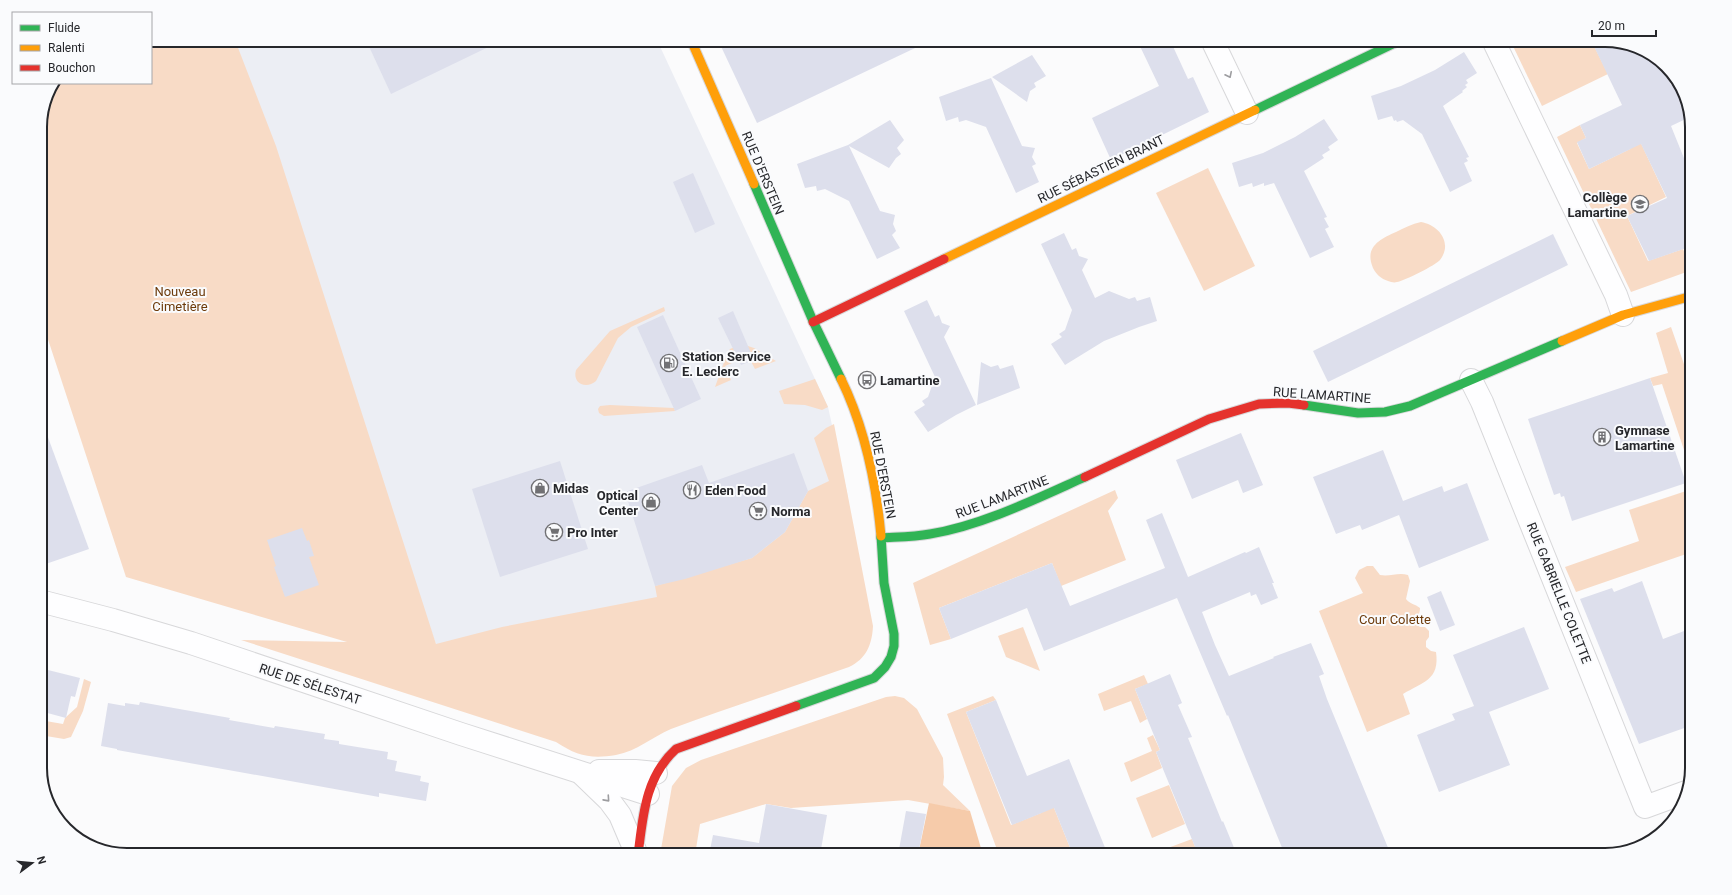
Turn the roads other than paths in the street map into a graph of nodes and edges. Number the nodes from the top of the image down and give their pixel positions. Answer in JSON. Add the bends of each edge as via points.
{"nodes":[{"id":1,"x":694,"y":47,"type":"edge"},
{"id":2,"x":1215,"y":47,"type":"edge"},
{"id":3,"x":1386,"y":47,"type":"edge"},
{"id":4,"x":1496,"y":47,"type":"edge"},
{"id":5,"x":1247,"y":113,"type":"junction"},
{"id":6,"x":1685,"y":298,"type":"edge"},
{"id":7,"x":1623,"y":315,"type":"junction"},
{"id":8,"x":813,"y":322,"type":"junction"},
{"id":9,"x":1471,"y":380,"type":"junction"},
{"id":10,"x":881,"y":538,"type":"junction"},
{"id":11,"x":47,"y":603,"type":"edge"},
{"id":12,"x":580,"y":771,"type":"junction"},
{"id":13,"x":656,"y":773,"type":"junction"},
{"id":14,"x":648,"y":794,"type":"junction"},
{"id":15,"x":1681,"y":794,"type":"edge"},
{"id":16,"x":635,"y":848,"type":"edge"},
{"id":17,"x":639,"y":848,"type":"edge"}],
"edges":[{"from":1,"to":8,"type":"street","name":"RUE D'ERSTEIN"},
{"from":2,"to":5,"type":"street","one_way":true},
{"from":3,"to":5,"type":"street","name":"RUE SÉBASTIEN BRANT"},
{"from":4,"to":7,"type":"street","via":[[1613,288]]},
{"from":5,"to":8,"type":"street","name":"RUE SÉBASTIEN BRANT"},
{"from":6,"to":7,"type":"street","name":"RUE LAMARTINE"},
{"from":7,"to":9,"type":"street","name":"RUE LAMARTINE"},
{"from":8,"to":10,"type":"street","name":"RUE D'ERSTEIN","via":[[862,431]]},
{"from":9,"to":10,"type":"street","name":"RUE LAMARTINE","via":[[1410,406],[1385,412],[1358,413],[1288,403],[1259,404],[1209,419],[1053,492],[968,525],[930,534]]},
{"from":9,"to":15,"type":"street","name":"RUE GABRIELLE COLETTE","via":[[1645,808]]},
{"from":10,"to":13,"type":"street","name":"RUE D'ERSTEIN","via":[[884,585],[895,642],[886,667],[874,678],[863,683],[676,749],[664,760]]},
{"from":11,"to":12,"type":"street","name":"RUE DE SÉLESTAT","via":[[150,630]]},
{"from":12,"to":13,"type":"street","name":"RUE DE SÉLESTAT","via":[[635,770]]},
{"from":12,"to":14,"type":"street","name":"RUE DE SÉLESTAT"},
{"from":12,"to":16,"type":"street","name":"RUE DE SÉLESTAT","one_way":true,"via":[[620,815]]},
{"from":13,"to":14,"type":"street","name":"RUE D'ERSTEIN"},
{"from":14,"to":17,"type":"street","name":"RUE D'ERSTEIN"}]}
